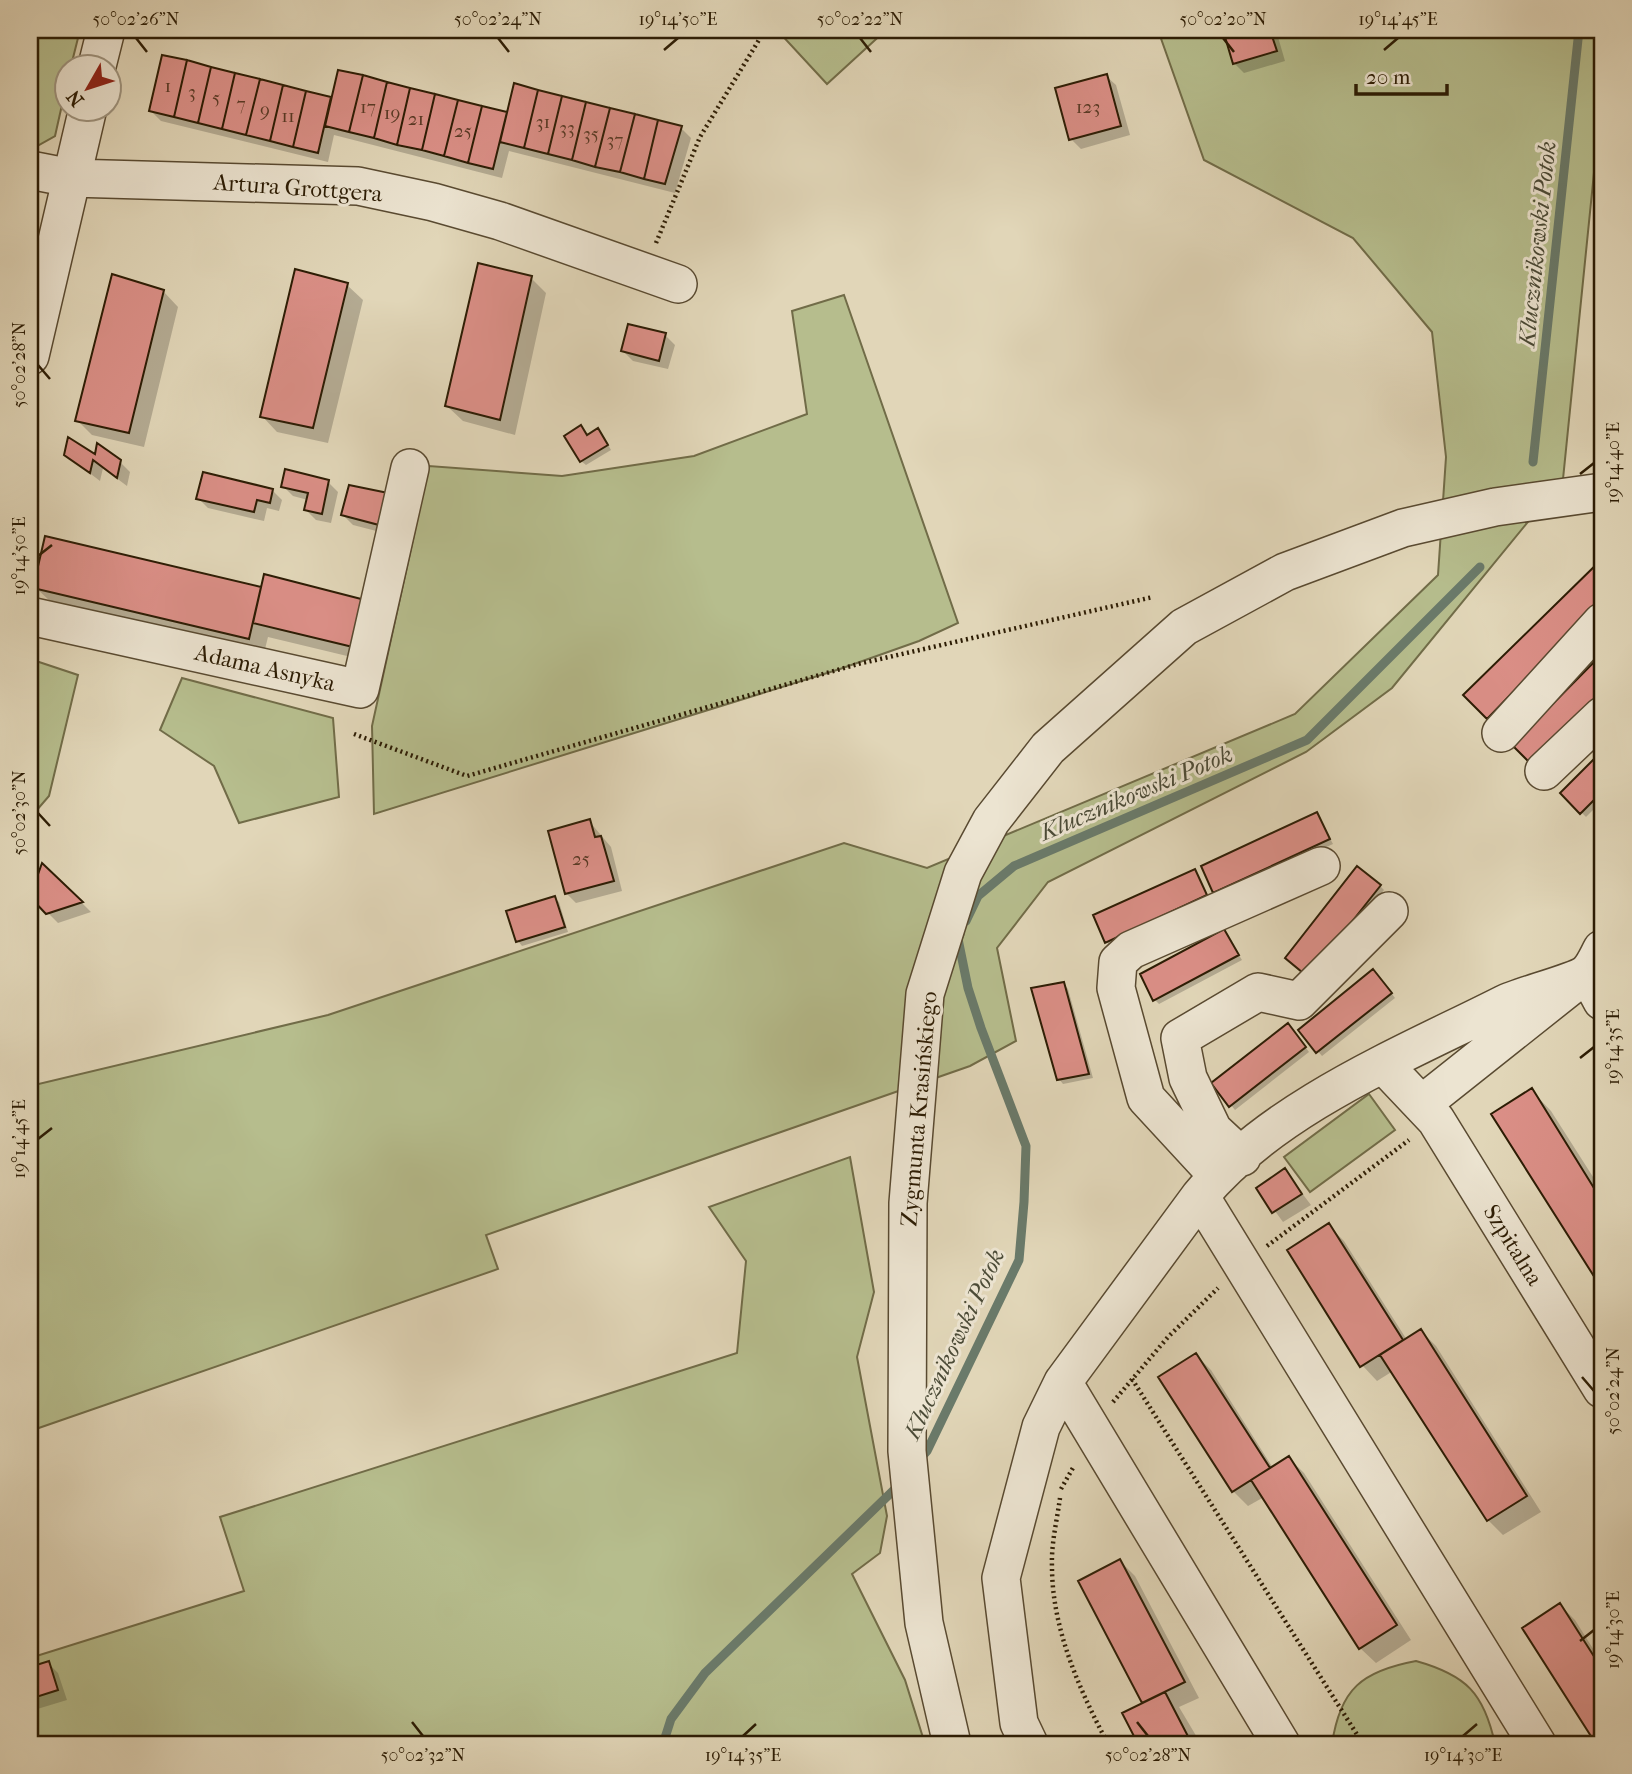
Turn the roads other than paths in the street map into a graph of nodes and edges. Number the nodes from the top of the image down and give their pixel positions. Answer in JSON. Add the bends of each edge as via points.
{"nodes":[{"id":1,"x":106,"y":30,"type":"edge"},
{"id":2,"x":100,"y":52,"type":"edge"},
{"id":3,"x":85,"y":122,"type":"edge"},
{"id":4,"x":30,"y":170,"type":"edge"},
{"id":5,"x":71,"y":178,"type":"junction"},
{"id":6,"x":678,"y":284,"type":"dead end"},
{"id":7,"x":30,"y":356,"type":"edge"},
{"id":8,"x":410,"y":468,"type":"dead end"},
{"id":9,"x":1602,"y":492,"type":"edge"},
{"id":10,"x":30,"y":616,"type":"edge"},
{"id":11,"x":1602,"y":622,"type":"edge"},
{"id":12,"x":1602,"y":716,"type":"edge"},
{"id":13,"x":1501,"y":733,"type":"dead end"},
{"id":14,"x":1544,"y":771,"type":"dead end"},
{"id":15,"x":1321,"y":866,"type":"dead end"},
{"id":16,"x":1389,"y":911,"type":"dead end"},
{"id":17,"x":1597,"y":974,"type":"edge"},
{"id":18,"x":1383,"y":1064,"type":"junction"},
{"id":19,"x":1422,"y":1104,"type":"junction"},
{"id":20,"x":1220,"y":1176,"type":"junction"},
{"id":21,"x":1063,"y":1382,"type":"junction"},
{"id":22,"x":1602,"y":1389,"type":"edge"},
{"id":23,"x":952,"y":1744,"type":"edge"},
{"id":24,"x":1029,"y":1744,"type":"edge"},
{"id":25,"x":1282,"y":1744,"type":"edge"},
{"id":26,"x":1537,"y":1744,"type":"edge"}],
"edges":[{"from":1,"to":2,"type":"street"},
{"from":3,"to":5,"type":"street"},
{"from":4,"to":5,"type":"street","name":"Artura Grottgera"},
{"from":5,"to":6,"type":"street","name":"Artura Grottgera","via":[[358,186],[500,220]]},
{"from":5,"to":7,"type":"street"},
{"from":8,"to":10,"type":"street","name":"Adama Asnyka","via":[[360,689]]},
{"from":9,"to":23,"type":"street","name":"Zygmunta Krasińskiego","via":[[1403,528],[1285,572],[1184,627],[1048,748],[991,821],[963,873],[925,995],[908,1203],[907,1451],[924,1623]]},
{"from":11,"to":13,"type":"street"},
{"from":12,"to":14,"type":"street"},
{"from":15,"to":20,"type":"street","via":[[1131,950],[1118,962],[1116,988],[1146,1098]]},
{"from":16,"to":20,"type":"street","via":[[1299,1001],[1258,992],[1180,1038],[1188,1078],[1213,1130]]},
{"from":17,"to":18,"type":"street","via":[[1513,1000]]},
{"from":17,"to":19,"type":"street"},
{"from":18,"to":19,"type":"street","name":"Szpitalna"},
{"from":18,"to":20,"type":"street","via":[[1290,1118]]},
{"from":19,"to":22,"type":"street","name":"Szpitalna"},
{"from":20,"to":21,"type":"street"},
{"from":20,"to":26,"type":"street"},
{"from":21,"to":24,"type":"street","via":[[1041,1427],[1001,1578],[1019,1723]]},
{"from":21,"to":25,"type":"street"}]}
